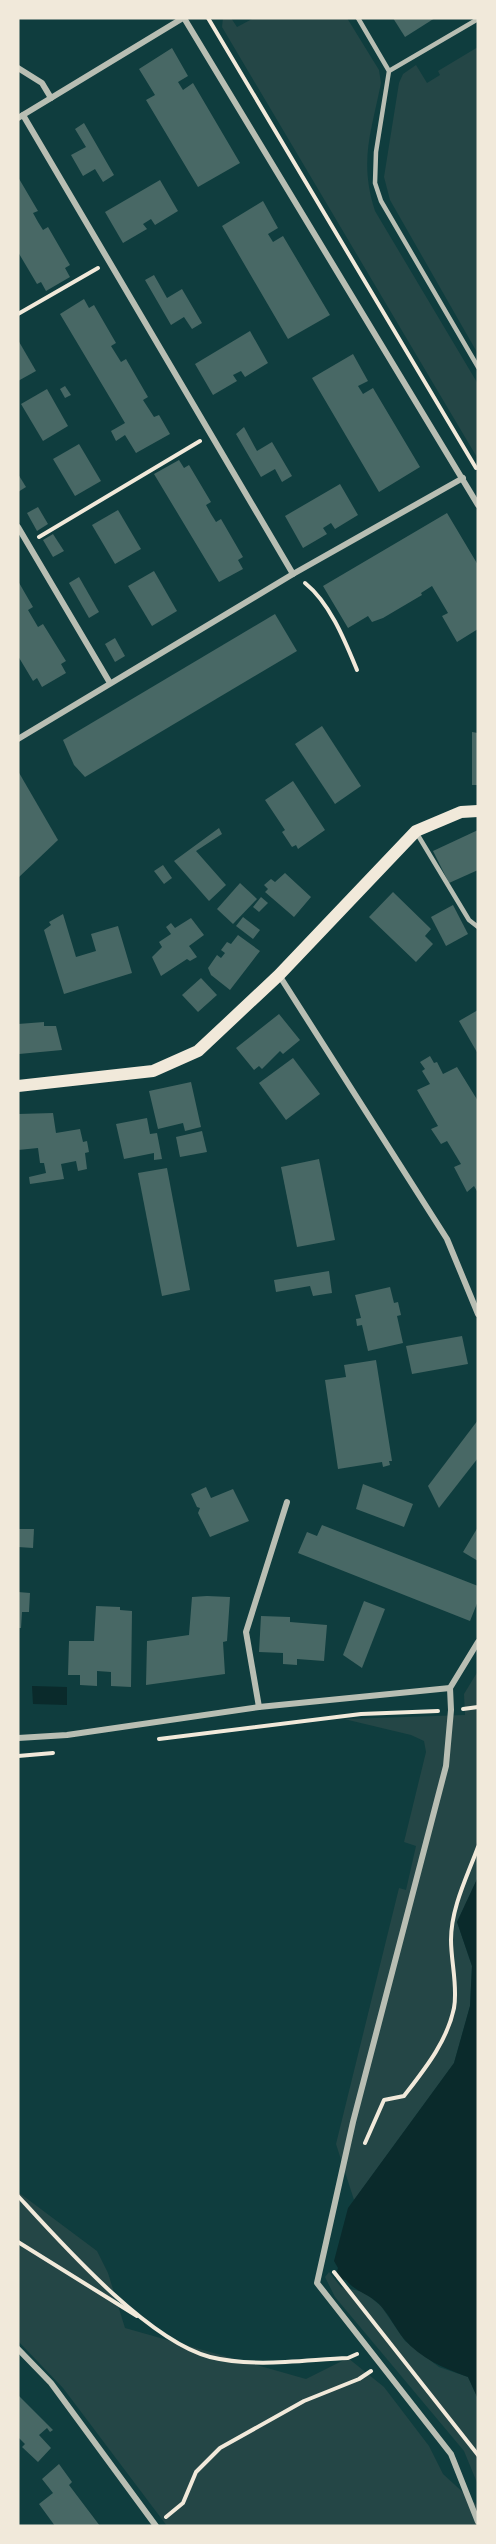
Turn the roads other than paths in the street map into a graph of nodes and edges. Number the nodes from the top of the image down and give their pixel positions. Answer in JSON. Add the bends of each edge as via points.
{"nodes":[{"id":1,"x":183,"y":18,"type":"edge"},
{"id":2,"x":358,"y":18,"type":"edge"},
{"id":3,"x":478,"y":18,"type":"edge"},
{"id":4,"x":18,"y":68,"type":"edge"},
{"id":5,"x":389,"y":71,"type":"junction"},
{"id":6,"x":51,"y":98,"type":"junction"},
{"id":7,"x":20,"y":117,"type":"edge"},
{"id":8,"x":478,"y":367,"type":"edge"},
{"id":9,"x":463,"y":478,"type":"junction"},
{"id":10,"x":478,"y":505,"type":"edge"},
{"id":11,"x":18,"y":527,"type":"edge"},
{"id":12,"x":293,"y":574,"type":"junction"},
{"id":13,"x":110,"y":683,"type":"junction"},
{"id":14,"x":18,"y":739,"type":"edge"},
{"id":15,"x":478,"y":811,"type":"edge"},
{"id":16,"x":416,"y":831,"type":"junction"},
{"id":17,"x":478,"y":927,"type":"edge"},
{"id":18,"x":279,"y":975,"type":"junction"},
{"id":19,"x":18,"y":1086,"type":"edge"},
{"id":20,"x":478,"y":1314,"type":"edge"},
{"id":21,"x":287,"y":1502,"type":"dead end"},
{"id":22,"x":478,"y":1642,"type":"edge"},
{"id":23,"x":450,"y":1688,"type":"junction"},
{"id":24,"x":259,"y":1707,"type":"junction"},
{"id":25,"x":18,"y":1738,"type":"edge"},
{"id":26,"x":18,"y":2349,"type":"edge"},
{"id":27,"x":474,"y":2503,"type":"edge"},
{"id":28,"x":478,"y":2522,"type":"edge"},
{"id":29,"x":156,"y":2526,"type":"edge"}],
"edges":[{"from":1,"to":6,"type":"street"},
{"from":1,"to":9,"type":"street"},
{"from":2,"to":5,"type":"lane"},
{"from":3,"to":5,"type":"lane"},
{"from":4,"to":6,"type":"street","via":[[42,83]]},
{"from":5,"to":8,"type":"lane","via":[[375,183],[381,201]]},
{"from":6,"to":7,"type":"street"},
{"from":7,"to":12,"type":"street"},
{"from":9,"to":10,"type":"street"},
{"from":9,"to":12,"type":"street"},
{"from":11,"to":13,"type":"street"},
{"from":12,"to":13,"type":"street"},
{"from":13,"to":14,"type":"street"},
{"from":15,"to":16,"type":"main road","via":[[461,812]]},
{"from":16,"to":17,"type":"lane","via":[[469,920]]},
{"from":16,"to":18,"type":"main road"},
{"from":18,"to":19,"type":"main road","via":[[198,1052],[153,1071]]},
{"from":18,"to":20,"type":"street","via":[[447,1239]]},
{"from":21,"to":24,"type":"street","via":[[246,1632]]},
{"from":22,"to":23,"type":"street"},
{"from":23,"to":24,"type":"street"},
{"from":23,"to":27,"type":"street","via":[[446,1766],[353,2122],[317,2283],[451,2454]]},
{"from":24,"to":25,"type":"street","via":[[67,1735]]},
{"from":26,"to":29,"type":"street","via":[[51,2383]]},
{"from":27,"to":28,"type":"street"}]}
